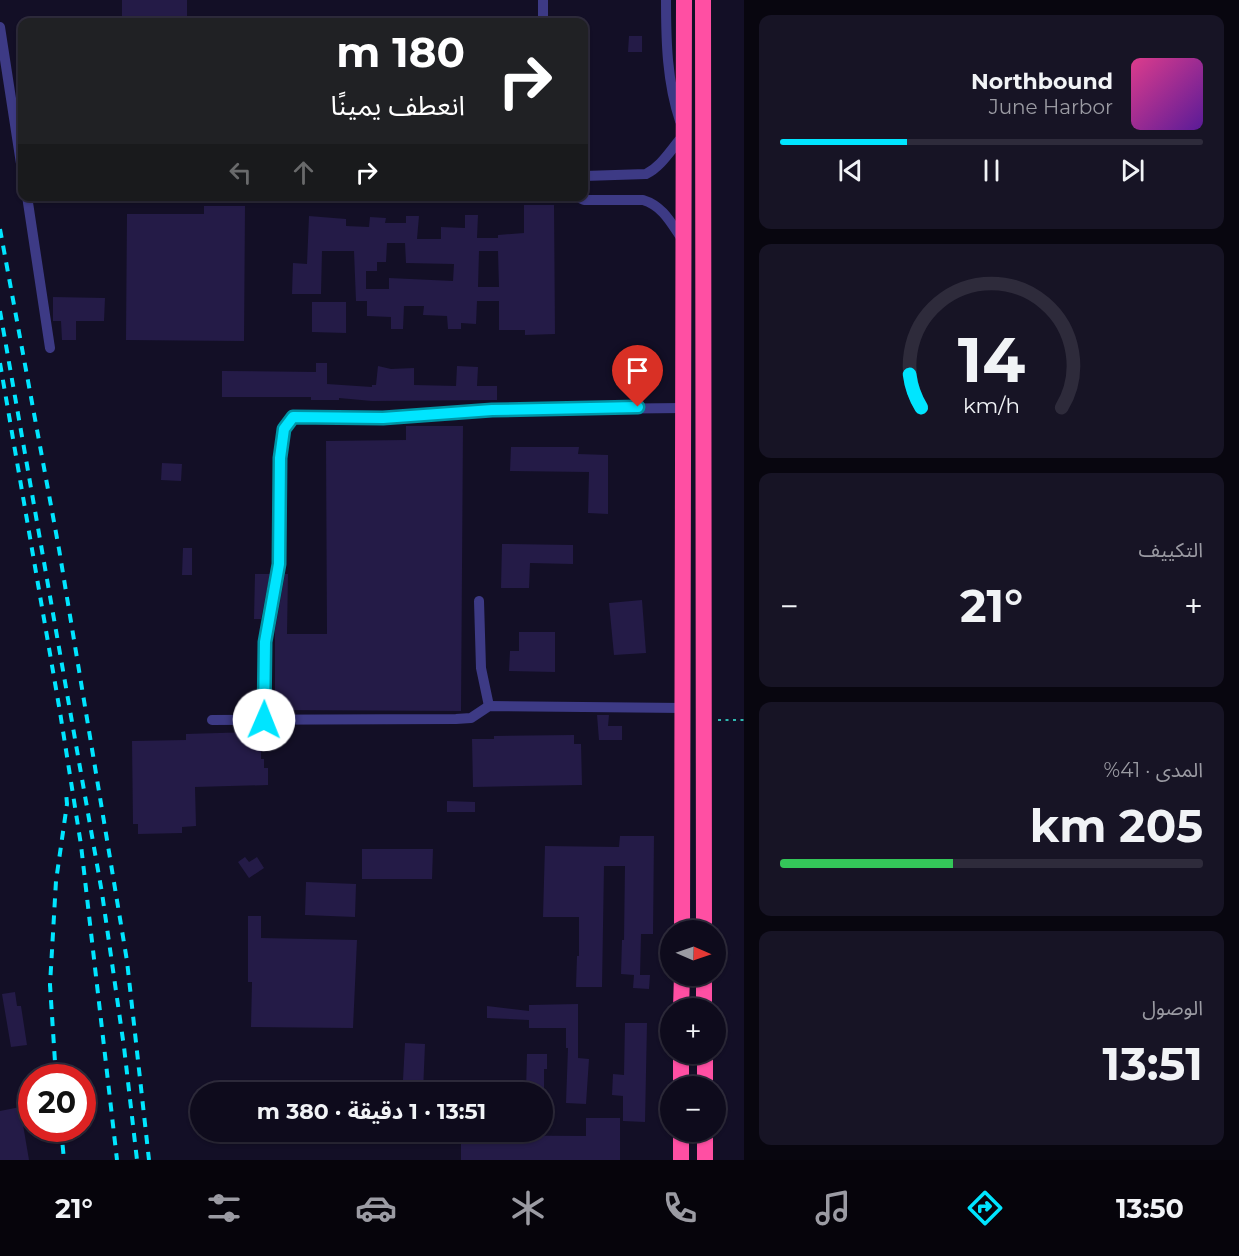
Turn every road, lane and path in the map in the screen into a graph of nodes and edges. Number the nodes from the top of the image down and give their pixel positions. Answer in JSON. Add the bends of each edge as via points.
{"nodes":[{"id":1,"x":543,"y":0,"type":"edge"},
{"id":2,"x":666,"y":0,"type":"edge"},
{"id":3,"x":684,"y":0,"type":"edge"},
{"id":4,"x":703,"y":0,"type":"edge"},
{"id":5,"x":543,"y":18,"type":"edge"},
{"id":6,"x":0,"y":27,"type":"edge"},
{"id":7,"x":684,"y":135,"type":"junction"},
{"id":8,"x":18,"y":144,"type":"edge"},
{"id":9,"x":588,"y":176,"type":"edge"},
{"id":10,"x":588,"y":200,"type":"edge"},
{"id":11,"x":28,"y":201,"type":"edge"},
{"id":12,"x":684,"y":242,"type":"junction"},
{"id":13,"x":50,"y":348,"type":"dead end"},
{"id":14,"x":684,"y":408,"type":"junction"},
{"id":15,"x":479,"y":601,"type":"dead end"},
{"id":16,"x":489,"y":706,"type":"junction"},
{"id":17,"x":684,"y":708,"type":"junction"},
{"id":18,"x":212,"y":720,"type":"dead end"},
{"id":19,"x":264,"y":720,"type":"junction"},
{"id":20,"x":703,"y":720,"type":"junction"},
{"id":21,"x":744,"y":720,"type":"edge"},
{"id":22,"x":682,"y":920,"type":"edge"},
{"id":23,"x":704,"y":920,"type":"edge"},
{"id":24,"x":681,"y":1142,"type":"edge"},
{"id":25,"x":705,"y":1142,"type":"edge"},
{"id":26,"x":681,"y":1160,"type":"edge"},
{"id":27,"x":705,"y":1160,"type":"edge"}],
"edges":[{"from":1,"to":5,"type":"lane"},
{"from":2,"to":7,"type":"lane","via":[[672,98]]},
{"from":3,"to":7,"type":"highway"},
{"from":4,"to":20,"type":"highway"},
{"from":6,"to":8,"type":"lane"},
{"from":7,"to":9,"type":"lane","via":[[662,163],[646,174]]},
{"from":7,"to":12,"type":"highway"},
{"from":10,"to":12,"type":"lane","via":[[650,202],[659,207]]},
{"from":11,"to":13,"type":"lane"},
{"from":12,"to":14,"type":"highway"},
{"from":14,"to":17,"type":"highway"},
{"from":14,"to":19,"type":"lane","via":[[492,410],[383,418],[293,417],[284,429],[280,458],[279,564],[265,642]]},
{"from":15,"to":16,"type":"lane","via":[[481,668]]},
{"from":16,"to":17,"type":"lane"},
{"from":16,"to":19,"type":"lane","via":[[471,718],[456,720]]},
{"from":17,"to":22,"type":"highway"},
{"from":18,"to":19,"type":"lane"},
{"from":20,"to":21,"type":"path"},
{"from":20,"to":23,"type":"highway"},
{"from":24,"to":26,"type":"highway"},
{"from":25,"to":27,"type":"highway"}]}
